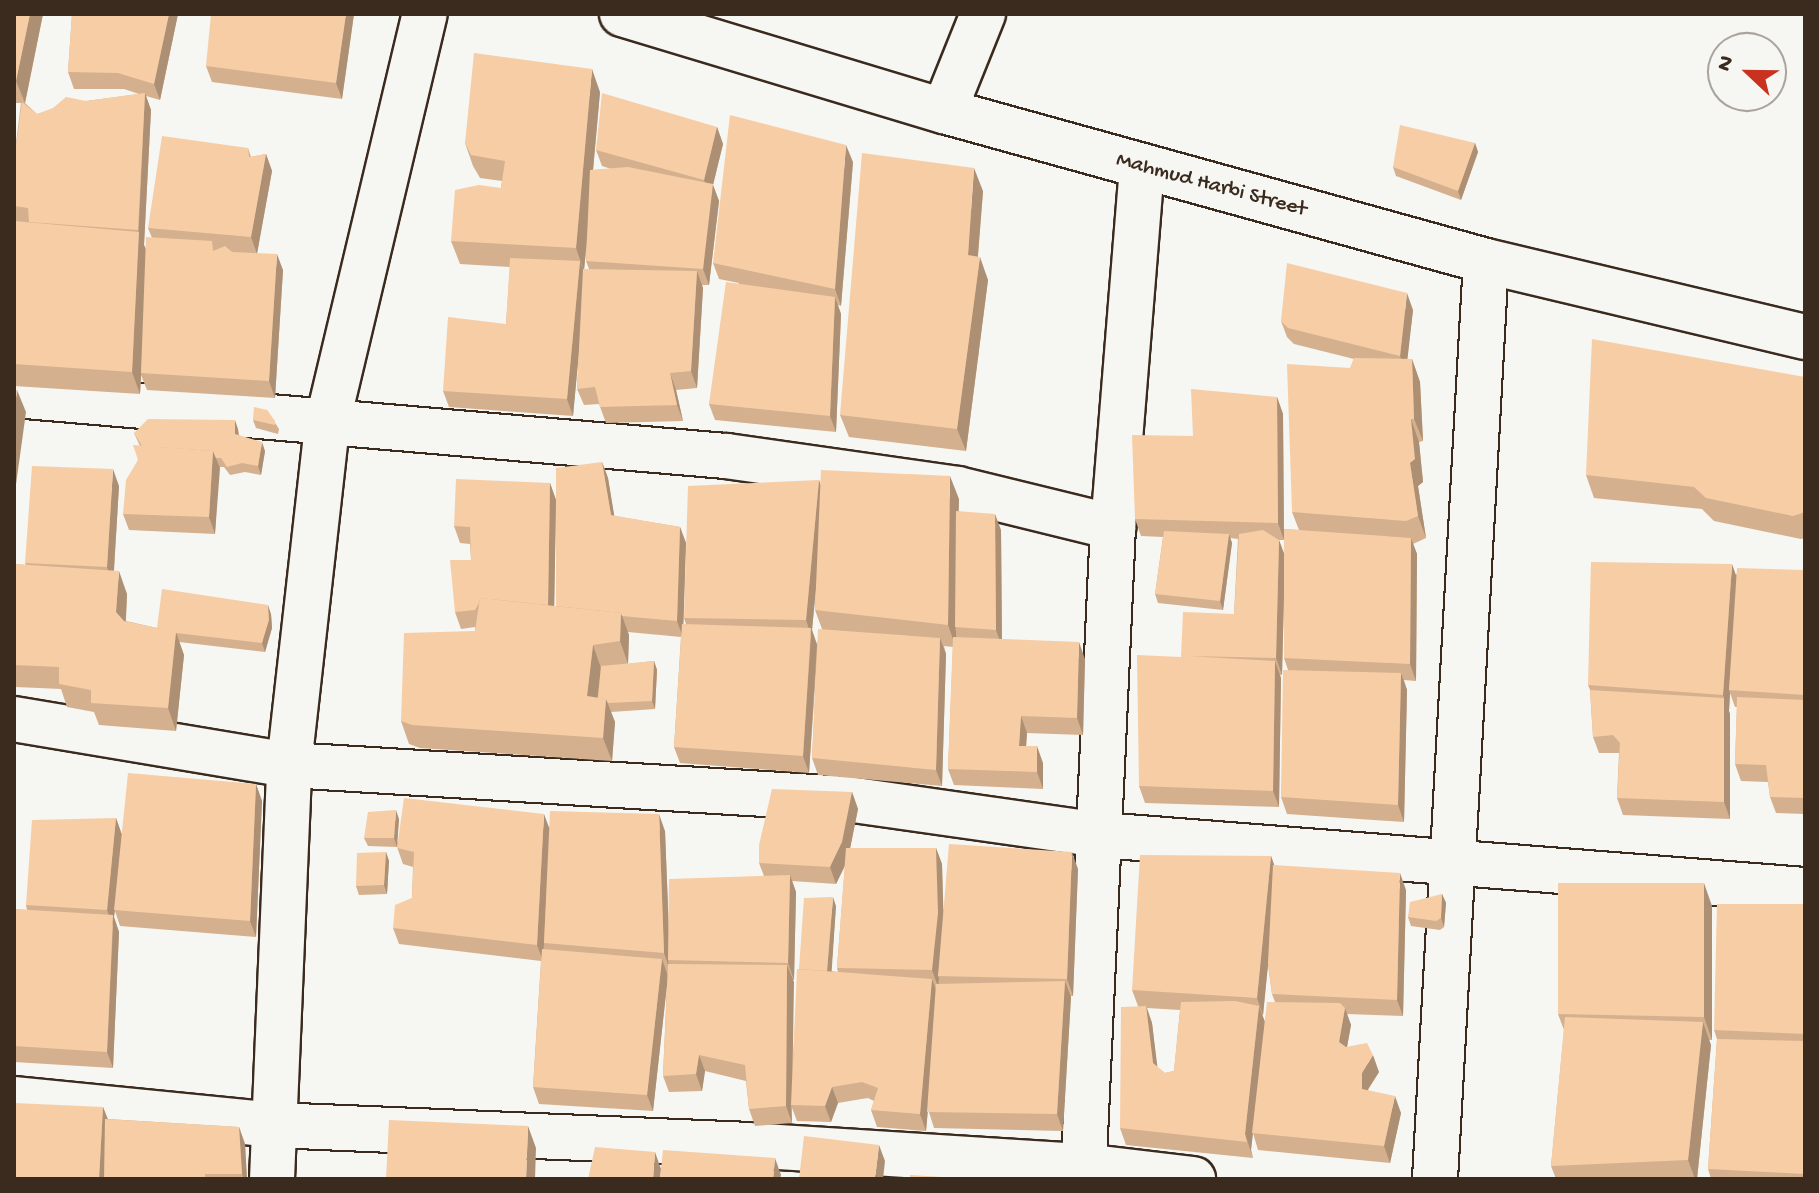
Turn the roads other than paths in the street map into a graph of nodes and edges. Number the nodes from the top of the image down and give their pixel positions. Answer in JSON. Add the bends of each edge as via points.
{"nodes":[{"id":1,"x":425,"y":14,"type":"edge"},
{"id":2,"x":622,"y":14,"type":"edge"},
{"id":3,"x":983,"y":14,"type":"edge"},
{"id":4,"x":944,"y":111,"type":"junction"},
{"id":5,"x":1142,"y":167,"type":"junction"},
{"id":6,"x":1486,"y":261,"type":"junction"},
{"id":7,"x":1805,"y":337,"type":"edge"},
{"id":8,"x":14,"y":395,"type":"edge"},
{"id":9,"x":328,"y":420,"type":"junction"},
{"id":10,"x":1113,"y":527,"type":"junction"},
{"id":11,"x":14,"y":719,"type":"edge"},
{"id":12,"x":289,"y":765,"type":"junction"},
{"id":13,"x":1101,"y":835,"type":"junction"},
{"id":14,"x":1451,"y":864,"type":"junction"},
{"id":15,"x":1805,"y":890,"type":"edge"},
{"id":16,"x":14,"y":1099,"type":"edge"},
{"id":17,"x":273,"y":1125,"type":"junction"},
{"id":18,"x":1084,"y":1172,"type":"edge"},
{"id":19,"x":272,"y":1179,"type":"edge"},
{"id":20,"x":1193,"y":1179,"type":"edge"},
{"id":21,"x":1435,"y":1179,"type":"edge"}],
"edges":[{"from":1,"to":9,"type":"street"},
{"from":2,"to":4,"type":"street","name":"Mahmud Harbi Street"},
{"from":3,"to":4,"type":"street"},
{"from":4,"to":5,"type":"street","name":"Mahmud Harbi Street"},
{"from":5,"to":6,"type":"street","name":"Mahmud Harbi Street"},
{"from":5,"to":10,"type":"street"},
{"from":6,"to":7,"type":"street","name":"Mahmud Harbi Street"},
{"from":6,"to":14,"type":"street"},
{"from":8,"to":9,"type":"street"},
{"from":9,"to":10,"type":"street","via":[[726,456],[958,489]]},
{"from":9,"to":12,"type":"street"},
{"from":10,"to":13,"type":"street"},
{"from":11,"to":12,"type":"street"},
{"from":12,"to":13,"type":"street","via":[[847,799]]},
{"from":12,"to":17,"type":"street"},
{"from":13,"to":14,"type":"street"},
{"from":13,"to":18,"type":"street"},
{"from":14,"to":15,"type":"street"},
{"from":14,"to":21,"type":"street"},
{"from":16,"to":17,"type":"street"},
{"from":17,"to":18,"type":"street","via":[[747,1145]]},
{"from":17,"to":19,"type":"street"},
{"from":18,"to":20,"type":"street"}]}
